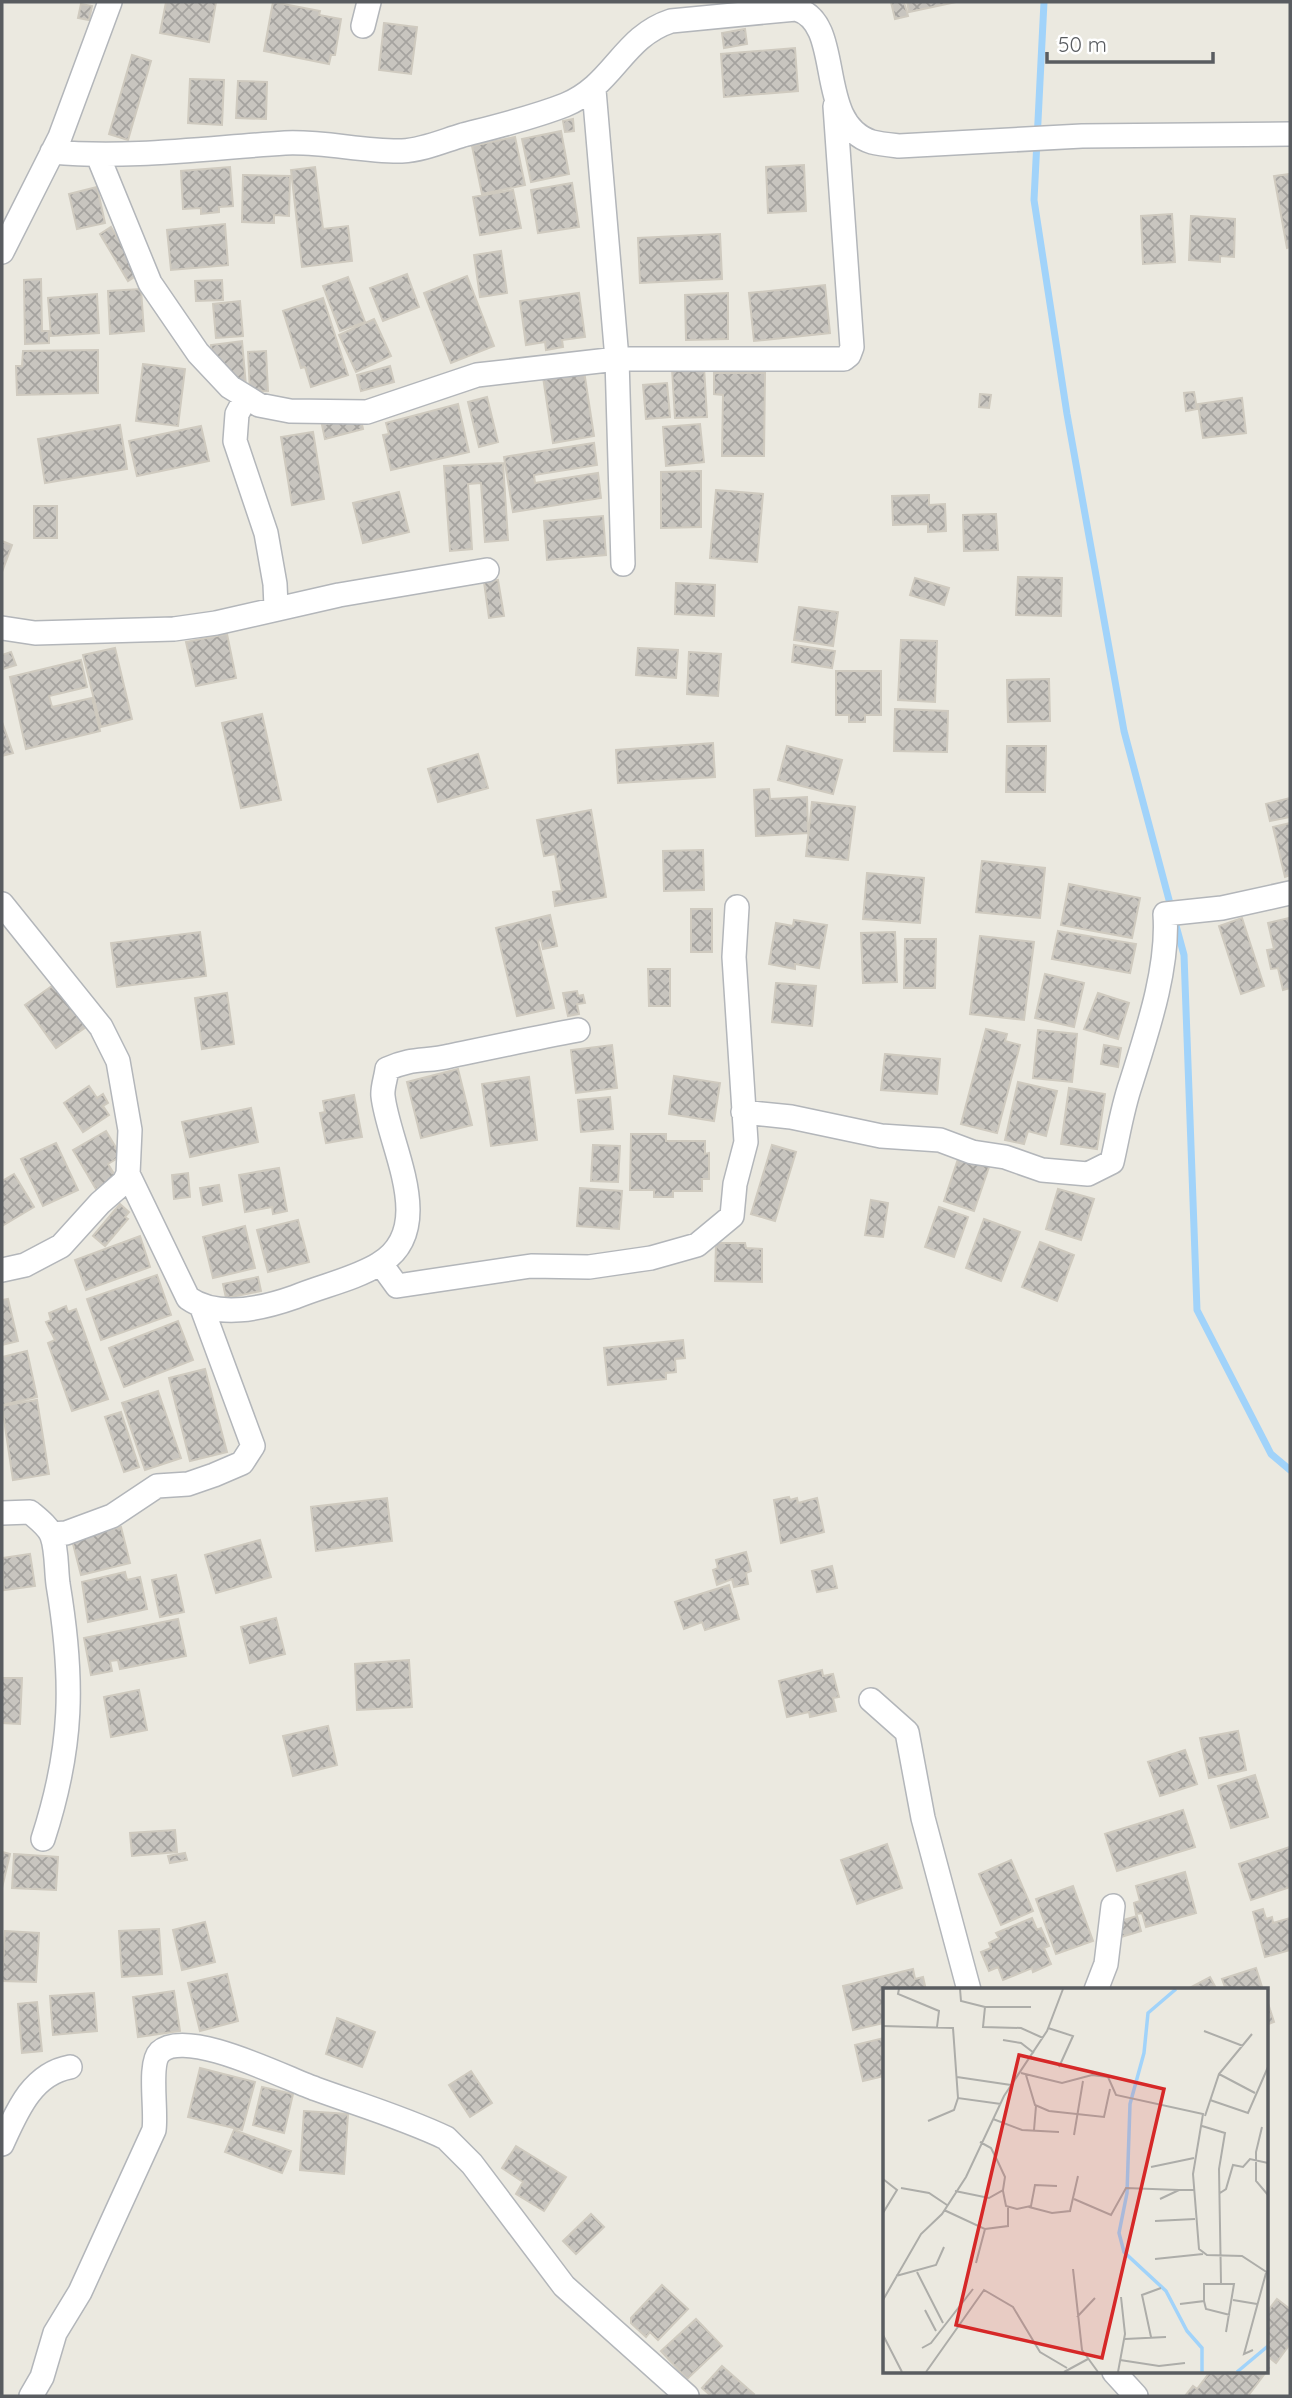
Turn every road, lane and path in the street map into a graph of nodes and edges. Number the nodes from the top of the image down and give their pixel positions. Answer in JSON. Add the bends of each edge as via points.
{"nodes":[{"id":1,"x":110,"y":2,"type":"edge"},
{"id":2,"x":369,"y":2,"type":"edge"},
{"id":3,"x":363,"y":26,"type":"dead end"},
{"id":4,"x":594,"y":90,"type":"junction"},
{"id":5,"x":835,"y":96,"type":"junction"},
{"id":6,"x":1290,"y":134,"type":"edge"},
{"id":7,"x":52,"y":152,"type":"junction"},
{"id":8,"x":98,"y":156,"type":"junction"},
{"id":9,"x":2,"y":252,"type":"edge"},
{"id":10,"x":617,"y":359,"type":"junction"},
{"id":11,"x":246,"y":397,"type":"junction"},
{"id":12,"x":623,"y":564,"type":"dead end"},
{"id":13,"x":487,"y":570,"type":"dead end"},
{"id":14,"x":276,"y":607,"type":"junction"},
{"id":15,"x":2,"y":628,"type":"edge"},
{"id":16,"x":1290,"y":893,"type":"edge"},
{"id":17,"x":2,"y":904,"type":"edge"},
{"id":18,"x":737,"y":907,"type":"dead end"},
{"id":19,"x":578,"y":1030,"type":"dead end"},
{"id":20,"x":743,"y":1112,"type":"junction"},
{"id":21,"x":128,"y":1174,"type":"junction"},
{"id":22,"x":380,"y":1264,"type":"junction"},
{"id":23,"x":2,"y":1270,"type":"edge"},
{"id":24,"x":202,"y":1308,"type":"junction"},
{"id":25,"x":2,"y":1513,"type":"edge"},
{"id":26,"x":51,"y":1534,"type":"junction"},
{"id":27,"x":872,"y":1700,"type":"dead end"},
{"id":28,"x":43,"y":1839,"type":"dead end"},
{"id":29,"x":1113,"y":1906,"type":"dead end"},
{"id":30,"x":968,"y":1988,"type":"edge"},
{"id":31,"x":1097,"y":1988,"type":"edge"},
{"id":32,"x":70,"y":2067,"type":"dead end"},
{"id":33,"x":2,"y":2144,"type":"edge"},
{"id":34,"x":1116,"y":2374,"type":"edge"},
{"id":35,"x":31,"y":2396,"type":"edge"},
{"id":36,"x":687,"y":2396,"type":"edge"},
{"id":37,"x":1136,"y":2396,"type":"edge"}],
"edges":[{"from":1,"to":7,"type":"street"},
{"from":2,"to":3,"type":"street"},
{"from":4,"to":5,"type":"street","via":[[656,26],[796,9],[806,11],[820,28]]},
{"from":4,"to":8,"type":"street","via":[[541,115],[405,151],[289,143]]},
{"from":4,"to":10,"type":"street"},
{"from":5,"to":6,"type":"street","via":[[847,122],[870,141],[899,146],[1082,136]]},
{"from":5,"to":10,"type":"street","via":[[849,355],[844,359]]},
{"from":7,"to":8,"type":"street"},
{"from":7,"to":9,"type":"street"},
{"from":8,"to":11,"type":"street","via":[[149,283],[198,352],[230,387]]},
{"from":10,"to":11,"type":"street","via":[[477,375],[367,412],[290,411],[259,405]]},
{"from":10,"to":12,"type":"street"},
{"from":11,"to":14,"type":"street","via":[[237,414],[235,441],[266,533]]},
{"from":13,"to":14,"type":"street"},
{"from":14,"to":15,"type":"street","via":[[216,624],[174,629],[35,633]]},
{"from":16,"to":20,"type":"street","via":[[1222,908],[1165,914],[1166,934],[1146,1042],[1130,1084],[1112,1162],[1088,1174],[1042,1170],[940,1140],[881,1136]]},
{"from":17,"to":21,"type":"street","via":[[101,1027],[118,1061],[130,1130]]},
{"from":18,"to":20,"type":"street","via":[[734,957]]},
{"from":19,"to":22,"type":"street","via":[[449,1057],[407,1060],[387,1069],[383,1094],[407,1186],[407,1223],[397,1246]]},
{"from":20,"to":22,"type":"street","via":[[746,1142],[734,1184],[732,1216],[698,1245],[652,1258],[589,1267],[531,1266],[397,1286]]},
{"from":21,"to":23,"type":"street","via":[[61,1246],[25,1265]]},
{"from":21,"to":24,"type":"street","via":[[188,1298]]},
{"from":22,"to":24,"type":"street","via":[[286,1300],[226,1312]]},
{"from":24,"to":26,"type":"street","via":[[253,1447],[242,1463],[188,1484],[156,1486],[112,1517]]},
{"from":25,"to":26,"type":"street","via":[[30,1512]]},
{"from":26,"to":28,"type":"street","via":[[65,1622],[70,1694],[60,1787]]},
{"from":27,"to":30,"type":"street","via":[[907,1732],[923,1818]]},
{"from":29,"to":31,"type":"street","via":[[1106,1964]]},
{"from":32,"to":33,"type":"street","via":[[46,2074],[29,2093]]},
{"from":34,"to":37,"type":"street"},
{"from":35,"to":36,"type":"street","via":[[42,2377],[55,2333],[80,2292],[153,2130],[155,2059],[176,2046],[240,2058],[446,2137],[564,2286]]}]}
